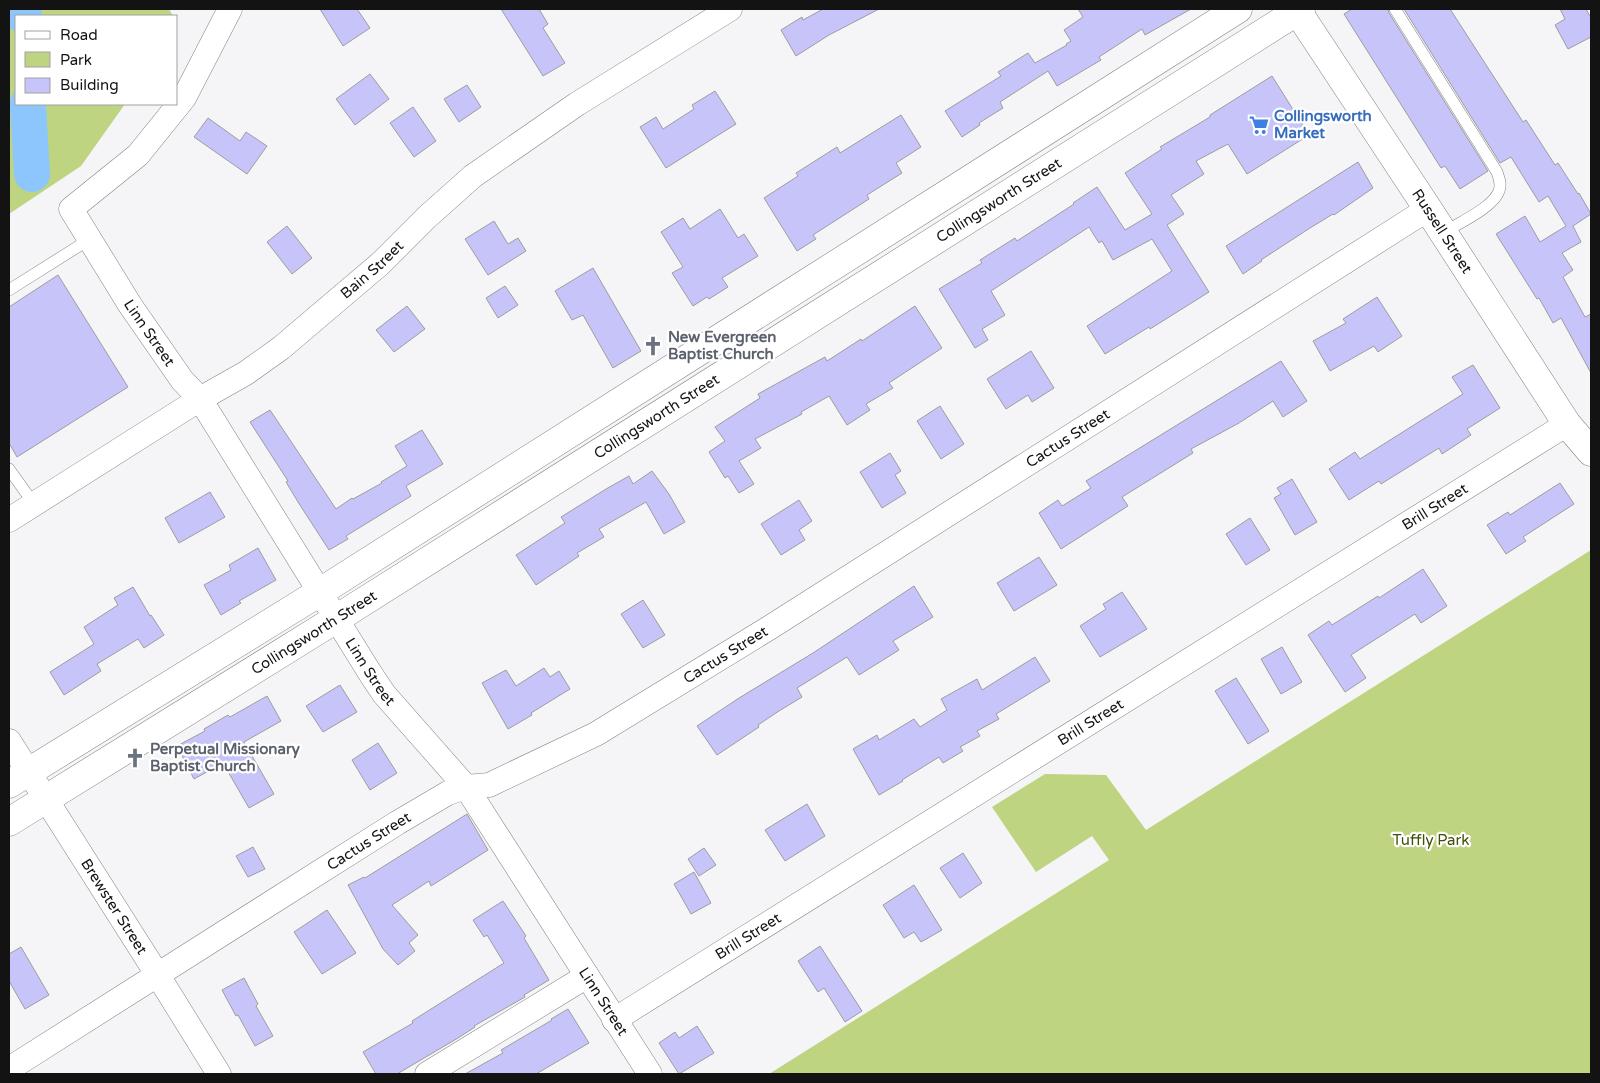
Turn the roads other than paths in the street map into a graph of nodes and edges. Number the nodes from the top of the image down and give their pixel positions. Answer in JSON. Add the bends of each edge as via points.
{"nodes":[{"id":1,"x":230,"y":9,"type":"edge"},
{"id":2,"x":730,"y":9,"type":"edge"},
{"id":3,"x":1238,"y":9,"type":"edge"},
{"id":4,"x":1396,"y":9,"type":"edge"},
{"id":5,"x":1298,"y":10,"type":"edge"},
{"id":6,"x":1428,"y":209,"type":"junction"},
{"id":7,"x":1443,"y":232,"type":"junction"},
{"id":8,"x":90,"y":239,"type":"junction"},
{"id":9,"x":9,"y":290,"type":"edge"},
{"id":10,"x":200,"y":399,"type":"junction"},
{"id":11,"x":1567,"y":424,"type":"junction"},
{"id":12,"x":1591,"y":452,"type":"edge"},
{"id":13,"x":9,"y":469,"type":"edge"},
{"id":14,"x":34,"y":504,"type":"junction"},
{"id":15,"x":9,"y":520,"type":"edge"},
{"id":16,"x":320,"y":592,"type":"junction"},
{"id":17,"x":336,"y":619,"type":"junction"},
{"id":18,"x":9,"y":740,"type":"edge"},
{"id":19,"x":18,"y":778,"type":"edge"},
{"id":20,"x":466,"y":787,"type":"junction"},
{"id":21,"x":45,"y":800,"type":"junction"},
{"id":22,"x":9,"y":822,"type":"edge"},
{"id":23,"x":157,"y":974,"type":"junction"},
{"id":24,"x":587,"y":976,"type":"junction"},
{"id":25,"x":614,"y":1020,"type":"junction"},
{"id":26,"x":9,"y":1069,"type":"edge"},
{"id":27,"x":219,"y":1074,"type":"edge"},
{"id":28,"x":427,"y":1074,"type":"edge"},
{"id":29,"x":650,"y":1074,"type":"edge"}],
"edges":[{"from":1,"to":8,"type":"street","name":"Linn Street","via":[[184,98],[138,155],[71,209]]},
{"from":2,"to":10,"type":"street","name":"Bain Street","via":[[577,104],[473,176],[381,263],[288,343],[246,373]]},
{"from":3,"to":16,"type":"main road","name":"Collingsworth Street"},
{"from":4,"to":7,"type":"lane","via":[[1501,182],[1493,201]]},
{"from":5,"to":6,"type":"main road","name":"Russell Street"},
{"from":5,"to":17,"type":"main road","name":"Collingsworth Street"},
{"from":6,"to":7,"type":"main road","name":"Russell Street"},
{"from":6,"to":20,"type":"street","name":"Cactus Street","via":[[778,623],[596,734],[488,785]]},
{"from":7,"to":11,"type":"main road","name":"Russell Street"},
{"from":8,"to":9,"type":"lane"},
{"from":8,"to":10,"type":"street","name":"Linn Street","via":[[182,380]]},
{"from":10,"to":14,"type":"street","name":"Bain Street"},
{"from":10,"to":16,"type":"street","name":"Linn Street"},
{"from":11,"to":12,"type":"main road","name":"Russell Street"},
{"from":11,"to":25,"type":"street","name":"Brill Street"},
{"from":13,"to":14,"type":"lane"},
{"from":14,"to":15,"type":"street","name":"Bain Street"},
{"from":16,"to":17,"type":"street","name":"Linn Street"},
{"from":16,"to":19,"type":"main road","name":"Collingsworth Street"},
{"from":17,"to":20,"type":"street","name":"Linn Street","via":[[384,694]]},
{"from":17,"to":21,"type":"main road","name":"Collingsworth Street"},
{"from":18,"to":19,"type":"street","name":"Brewster Street"},
{"from":19,"to":21,"type":"street","name":"Brewster Street"},
{"from":20,"to":23,"type":"street","name":"Cactus Street","via":[[448,793]]},
{"from":20,"to":24,"type":"street","name":"Linn Street"},
{"from":21,"to":22,"type":"main road","name":"Collingsworth Street"},
{"from":21,"to":23,"type":"street","name":"Brewster Street"},
{"from":23,"to":26,"type":"street","name":"Cactus Street"},
{"from":23,"to":27,"type":"street","name":"Brewster Street"},
{"from":24,"to":25,"type":"street","name":"Linn Street"},
{"from":24,"to":28,"type":"street"},
{"from":25,"to":29,"type":"street","name":"Linn Street"}]}
